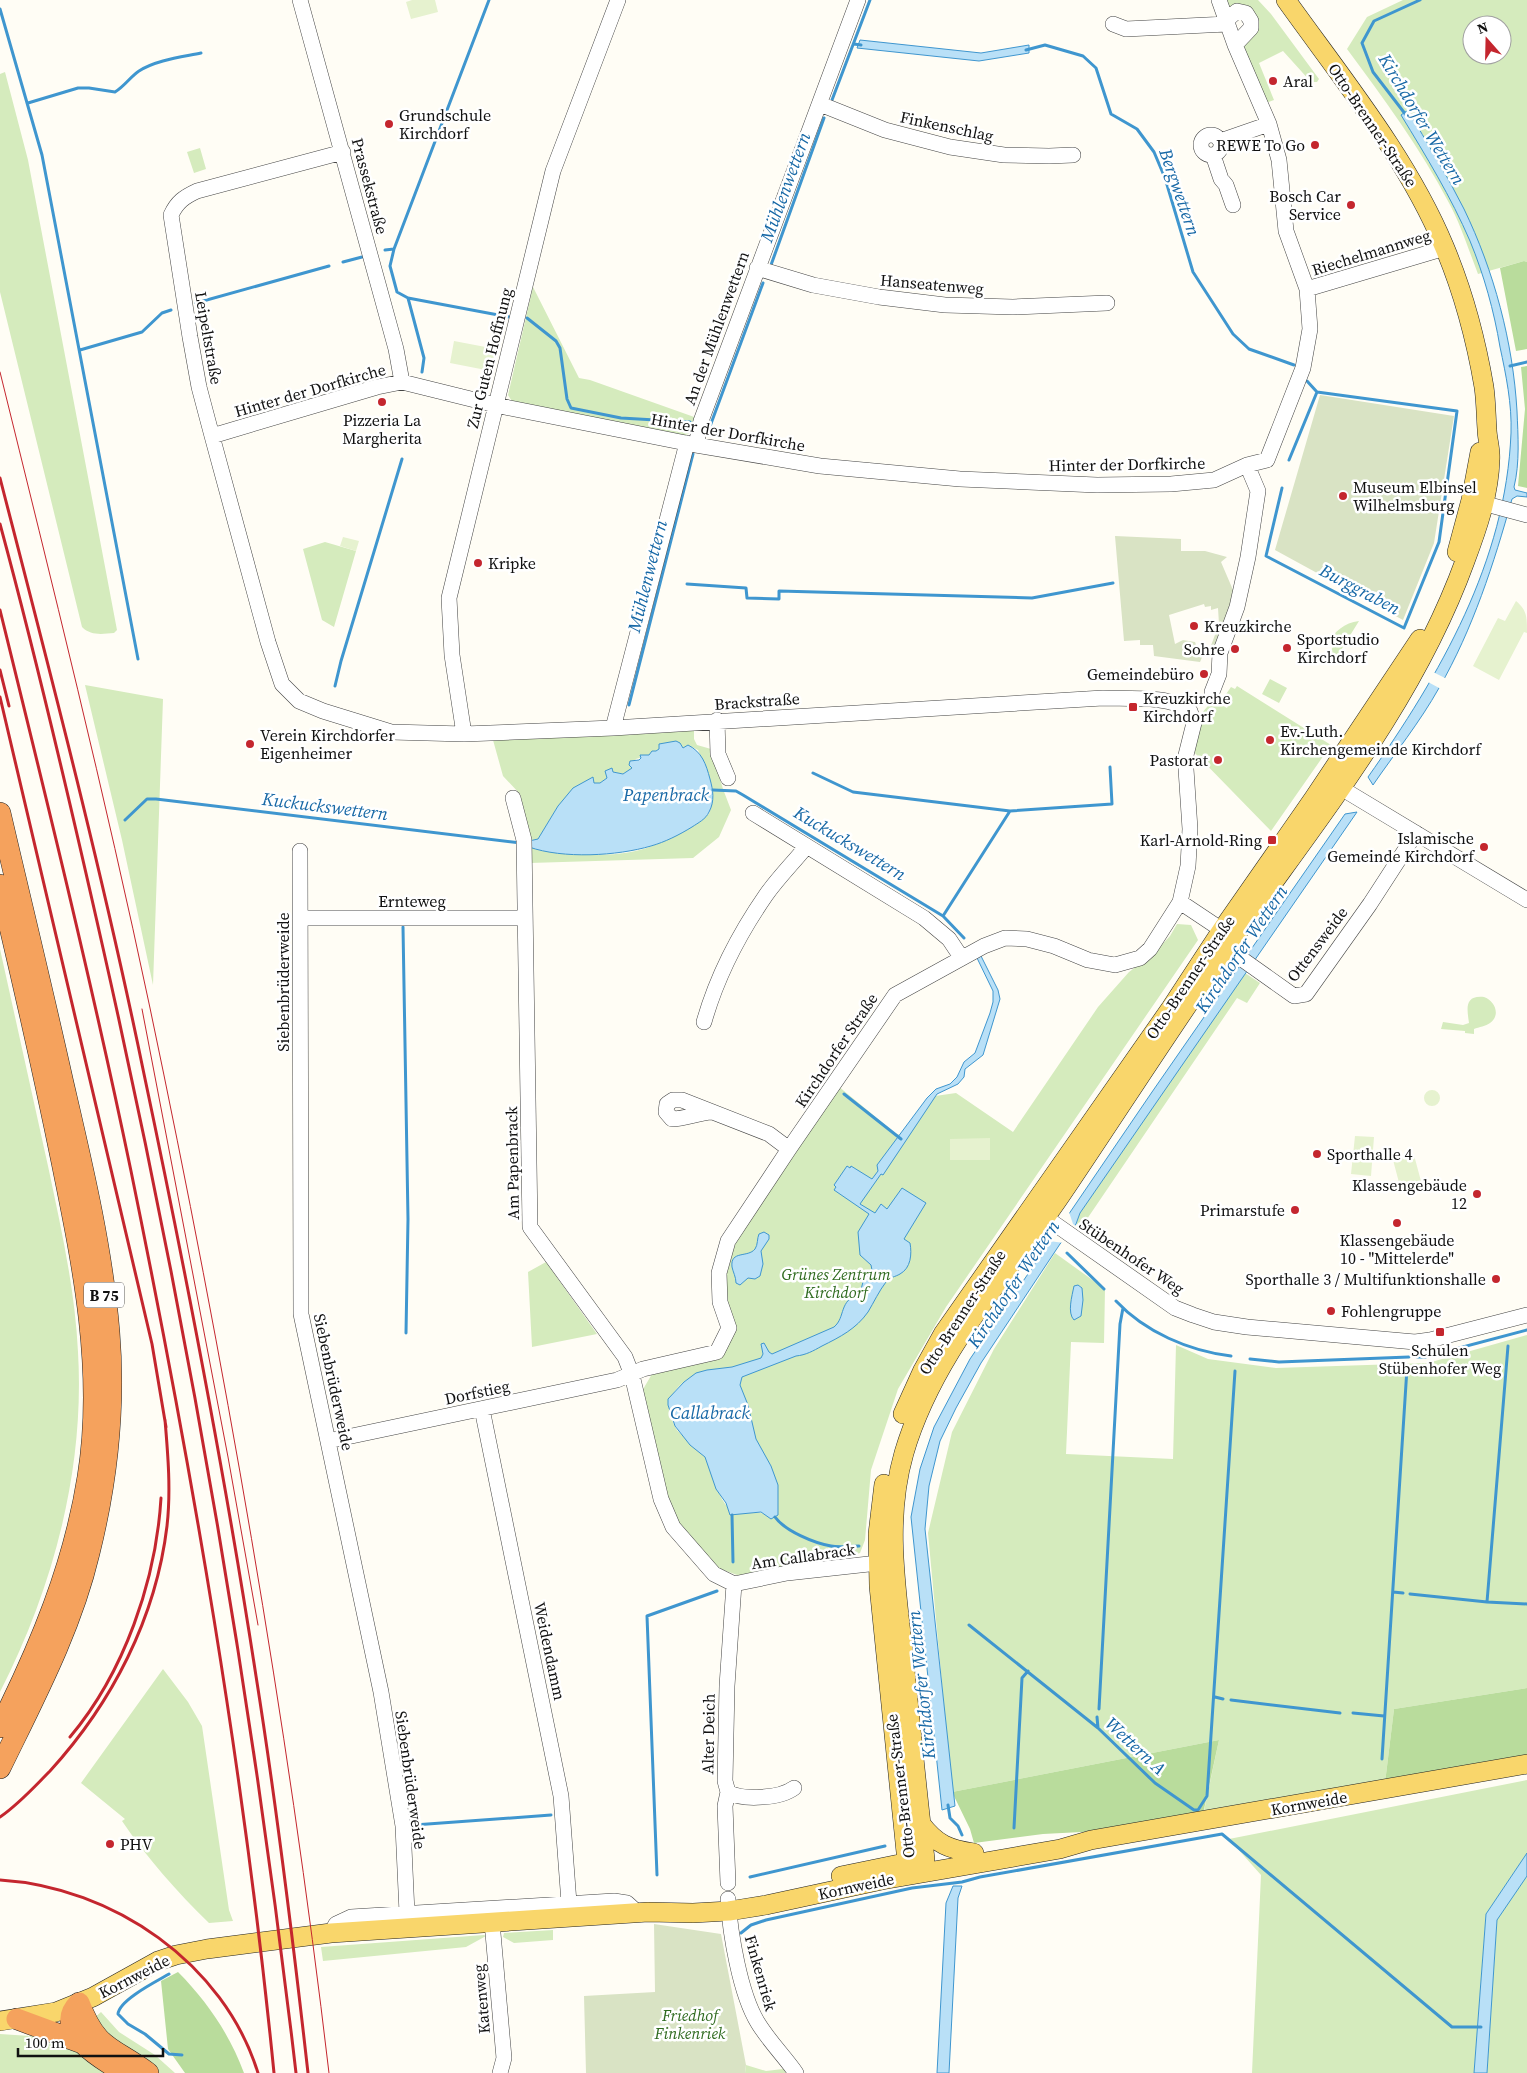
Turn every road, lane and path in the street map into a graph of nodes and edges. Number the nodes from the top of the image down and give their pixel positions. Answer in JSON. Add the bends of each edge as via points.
{"nodes":[{"id":1,"x":300,"y":0,"type":"edge"},
{"id":2,"x":618,"y":0,"type":"edge"},
{"id":3,"x":858,"y":0,"type":"edge"},
{"id":4,"x":1219,"y":0,"type":"edge"},
{"id":5,"x":1286,"y":0,"type":"edge"},
{"id":6,"x":1112,"y":24,"type":"dead end"},
{"id":7,"x":1227,"y":24,"type":"junction"},
{"id":8,"x":1235,"y":45,"type":"junction"},
{"id":9,"x":820,"y":104,"type":"junction"},
{"id":10,"x":1269,"y":124,"type":"junction"},
{"id":11,"x":343,"y":152,"type":"junction"},
{"id":12,"x":1073,"y":155,"type":"dead end"},
{"id":13,"x":1233,"y":205,"type":"dead end"},
{"id":14,"x":1445,"y":248,"type":"junction"},
{"id":15,"x":757,"y":268,"type":"junction"},
{"id":16,"x":1307,"y":289,"type":"junction"},
{"id":17,"x":1107,"y":304,"type":"dead end"},
{"id":18,"x":402,"y":382,"type":"junction"},
{"id":19,"x":495,"y":405,"type":"junction"},
{"id":20,"x":212,"y":436,"type":"junction"},
{"id":21,"x":691,"y":444,"type":"junction"},
{"id":22,"x":1247,"y":465,"type":"junction"},
{"id":23,"x":1484,"y":504,"type":"junction"},
{"id":24,"x":1520,"y":514,"type":"edge"},
{"id":25,"x":1212,"y":692,"type":"dead end"},
{"id":26,"x":324,"y":711,"type":"joint"},
{"id":27,"x":1192,"y":714,"type":"joint"},
{"id":28,"x":717,"y":720,"type":"junction"},
{"id":29,"x":614,"y":728,"type":"junction"},
{"id":30,"x":464,"y":734,"type":"junction"},
{"id":31,"x":728,"y":778,"type":"dead end"},
{"id":32,"x":1340,"y":787,"type":"junction"},
{"id":33,"x":512,"y":798,"type":"dead end"},
{"id":34,"x":0,"y":813,"type":"edge"},
{"id":35,"x":754,"y":813,"type":"dead end"},
{"id":36,"x":1416,"y":833,"type":"junction"},
{"id":37,"x":806,"y":847,"type":"junction"},
{"id":38,"x":300,"y":851,"type":"dead end"},
{"id":39,"x":0,"y":885,"type":"edge"},
{"id":40,"x":1527,"y":900,"type":"edge"},
{"id":41,"x":1180,"y":902,"type":"junction"},
{"id":42,"x":300,"y":918,"type":"junction"},
{"id":43,"x":524,"y":918,"type":"junction"},
{"id":44,"x":1230,"y":944,"type":"junction"},
{"id":45,"x":962,"y":957,"type":"junction"},
{"id":46,"x":704,"y":1022,"type":"dead end"},
{"id":47,"x":712,"y":1112,"type":"dead end"},
{"id":48,"x":789,"y":1149,"type":"junction"},
{"id":49,"x":1043,"y":1216,"type":"junction"},
{"id":50,"x":1527,"y":1314,"type":"edge"},
{"id":51,"x":632,"y":1375,"type":"junction"},
{"id":52,"x":482,"y":1409,"type":"junction"},
{"id":53,"x":328,"y":1441,"type":"junction"},
{"id":54,"x":886,"y":1562,"type":"junction"},
{"id":55,"x":734,"y":1584,"type":"junction"},
{"id":56,"x":0,"y":1727,"type":"edge"},
{"id":57,"x":1527,"y":1764,"type":"edge"},
{"id":58,"x":0,"y":1768,"type":"edge"},
{"id":59,"x":794,"y":1788,"type":"dead end"},
{"id":60,"x":728,"y":1792,"type":"junction"},
{"id":61,"x":921,"y":1824,"type":"junction"},
{"id":62,"x":1091,"y":1840,"type":"junction"},
{"id":63,"x":974,"y":1853,"type":"junction"},
{"id":64,"x":917,"y":1865,"type":"junction"},
{"id":65,"x":728,"y":1898,"type":"junction"},
{"id":66,"x":569,"y":1902,"type":"junction"},
{"id":67,"x":407,"y":1913,"type":"junction"},
{"id":68,"x":643,"y":1913,"type":"junction"},
{"id":69,"x":492,"y":1922,"type":"junction"},
{"id":70,"x":331,"y":1933,"type":"junction"},
{"id":71,"x":79,"y":2003,"type":"junction"},
{"id":72,"x":8,"y":2020,"type":"edge"},
{"id":73,"x":82,"y":2043,"type":"junction"},
{"id":74,"x":126,"y":2073,"type":"edge"},
{"id":75,"x":148,"y":2073,"type":"edge"},
{"id":76,"x":500,"y":2073,"type":"edge"},
{"id":77,"x":796,"y":2073,"type":"edge"}],
"edges":[{"from":1,"to":11,"type":"street","name":"Prassekstraße"},
{"from":2,"to":19,"type":"street","name":"Zur Guten Hoffnung","via":[[553,171]]},
{"from":3,"to":9,"type":"street","name":"An der Mühlenwettern"},
{"from":4,"to":7,"type":"street"},
{"from":5,"to":14,"type":"main road","name":"Otto-Brenner-Straße","via":[[1398,159]]},
{"from":6,"to":7,"type":"street","via":[[1126,29]]},
{"from":7,"to":8,"type":"street"},
{"from":7,"to":8,"type":"street","via":[[1237,12],[1246,13],[1250,18],[1250,28]]},
{"from":8,"to":10,"type":"street"},
{"from":9,"to":12,"type":"street","name":"Finkenschlag","via":[[885,130],[950,147],[1004,155]]},
{"from":9,"to":15,"type":"street","name":"An der Mühlenwettern"},
{"from":10,"to":13,"type":"street","via":[[1217,148],[1221,179]]},
{"from":10,"to":16,"type":"street","via":[[1279,160],[1286,231]]},
{"from":11,"to":18,"type":"street","name":"Prassekstraße"},
{"from":11,"to":20,"type":"street","name":"Leipeltstraße","via":[[197,191],[184,196],[175,205],[171,215],[172,227],[199,387]]},
{"from":14,"to":16,"type":"street","name":"Riechelmannweg"},
{"from":14,"to":23,"type":"main road","name":"Otto-Brenner-Straße","via":[[1464,301],[1484,389],[1491,455]]},
{"from":15,"to":17,"type":"street","name":"Hanseatenweg","via":[[813,285],[945,305]]},
{"from":15,"to":21,"type":"street","name":"An der Mühlenwettern"},
{"from":16,"to":22,"type":"street","via":[[1310,329],[1303,368],[1267,460]]},
{"from":18,"to":19,"type":"street","name":"Hinter der Dorfkirche"},
{"from":18,"to":20,"type":"street","name":"Hinter der Dorfkirche"},
{"from":19,"to":21,"type":"street","name":"Hinter der Dorfkirche"},
{"from":19,"to":30,"type":"street","name":"Zur Guten Hoffnung","via":[[449,598],[452,655]]},
{"from":20,"to":26,"type":"street","name":"Leipeltstraße","via":[[282,684],[299,701]]},
{"from":21,"to":22,"type":"street","name":"Hinter der Dorfkirche","via":[[820,466],[960,479],[1097,485],[1214,480]]},
{"from":21,"to":29,"type":"street","name":"An der Mühlenwettern"},
{"from":22,"to":25,"type":"street","via":[[1258,491],[1248,557],[1238,607],[1220,653],[1219,674]]},
{"from":23,"to":24,"type":"street"},
{"from":23,"to":32,"type":"main road","name":"Otto-Brenner-Straße","via":[[1440,624],[1392,713]]},
{"from":26,"to":30,"type":"street","name":"Brackstraße","via":[[391,732]]},
{"from":27,"to":28,"type":"street","name":"Brackstraße","via":[[1177,704],[1157,700],[1103,698]]},
{"from":27,"to":41,"type":"street","name":"Kirchdorfer Straße","via":[[1194,727],[1186,755],[1190,845]]},
{"from":28,"to":29,"type":"street","name":"Brackstraße"},
{"from":28,"to":31,"type":"street","via":[[718,754]]},
{"from":29,"to":30,"type":"street","name":"Brackstraße"},
{"from":32,"to":36,"type":"street"},
{"from":32,"to":44,"type":"main road","name":"Otto-Brenner-Straße"},
{"from":33,"to":43,"type":"street","name":"Am Papenbrack","via":[[524,843]]},
{"from":34,"to":58,"type":"highway","number":"B 75","via":[[96,1239],[109,1331],[111,1380],[106,1463],[90,1552],[61,1640]]},
{"from":35,"to":37,"type":"street"},
{"from":36,"to":40,"type":"street"},
{"from":36,"to":44,"type":"street","name":"Ottensweide","via":[[1306,994],[1294,996]]},
{"from":37,"to":45,"type":"street","via":[[932,924]]},
{"from":37,"to":46,"type":"street","via":[[767,893],[736,943],[712,993]]},
{"from":38,"to":42,"type":"street","name":"Siebenbrüderweide"},
{"from":39,"to":56,"type":"highway","number":"B 75","via":[[83,1263],[90,1314],[93,1382],[93,1428],[78,1529],[44,1633]]},
{"from":41,"to":44,"type":"street","name":"Ottensweide"},
{"from":41,"to":45,"type":"street","name":"Kirchdorfer Straße","via":[[1150,949],[1140,958],[1115,965],[1088,960],[1027,939],[1006,938]]},
{"from":42,"to":43,"type":"street","name":"Ernteweg"},
{"from":42,"to":53,"type":"street","name":"Siebenbrüderweide","via":[[302,1314]]},
{"from":43,"to":51,"type":"street","name":"Am Papenbrack","via":[[530,1227],[625,1357]]},
{"from":44,"to":49,"type":"main road","name":"Otto-Brenner-Straße"},
{"from":45,"to":48,"type":"street","name":"Kirchdorfer Straße","via":[[895,995]]},
{"from":47,"to":48,"type":"street","via":[[769,1134]]},
{"from":48,"to":51,"type":"street","name":"Kirchdorfer Straße","via":[[728,1241],[719,1273],[720,1302],[729,1328],[717,1352],[643,1369]]},
{"from":49,"to":50,"type":"street","name":"Stübenhofer Weg","via":[[1175,1308],[1214,1322],[1415,1342]]},
{"from":49,"to":54,"type":"main road","name":"Otto-Brenner-Straße","via":[[950,1351],[922,1401],[897,1482]]},
{"from":51,"to":52,"type":"street","name":"Dorfstieg"},
{"from":51,"to":55,"type":"street","name":"Am Papenbrack","via":[[661,1498],[673,1527],[714,1574]]},
{"from":52,"to":53,"type":"street","name":"Dorfstieg"},
{"from":52,"to":66,"type":"street","name":"Weidendamm","via":[[561,1796]]},
{"from":53,"to":67,"type":"street","name":"Siebenbrüderweide","via":[[381,1692],[404,1826]]},
{"from":54,"to":55,"type":"street","name":"Am Callabrack","via":[[787,1573]]},
{"from":54,"to":61,"type":"main road","name":"Otto-Brenner-Straße"},
{"from":54,"to":64,"type":"main road","name":"Otto-Brenner-Straße"},
{"from":55,"to":60,"type":"street","name":"Alter Deich","via":[[727,1686],[725,1781]]},
{"from":57,"to":62,"type":"main road","name":"Kornweide"},
{"from":59,"to":60,"type":"street","via":[[778,1796],[740,1797]]},
{"from":60,"to":65,"type":"street","name":"Alter Deich","via":[[725,1806]]},
{"from":61,"to":63,"type":"main road","via":[[939,1843]]},
{"from":61,"to":64,"type":"main road","name":"Otto-Brenner-Straße"},
{"from":62,"to":63,"type":"main road","name":"Kornweide","via":[[1057,1841]]},
{"from":62,"to":64,"type":"main road","name":"Kornweide","via":[[1060,1849]]},
{"from":63,"to":64,"type":"main road","name":"Kornweide"},
{"from":64,"to":65,"type":"main road","name":"Kornweide"},
{"from":65,"to":68,"type":"main road","name":"Kornweide"},
{"from":65,"to":77,"type":"street","name":"Finkenriek","via":[[739,1967],[754,2016]]},
{"from":66,"to":67,"type":"street"},
{"from":66,"to":68,"type":"street","via":[[622,1902]]},
{"from":67,"to":70,"type":"street","via":[[346,1918],[336,1924]]},
{"from":68,"to":69,"type":"main road","name":"Kornweide"},
{"from":69,"to":70,"type":"main road","name":"Kornweide"},
{"from":69,"to":76,"type":"street","name":"Katenweg","via":[[504,2058]]},
{"from":70,"to":71,"type":"main road","name":"Kornweide","via":[[176,1955],[144,1967]]},
{"from":71,"to":72,"type":"main road","name":"Kornweide","via":[[46,2015]]},
{"from":71,"to":73,"type":"highway","via":[[71,2016]]},
{"from":71,"to":75,"type":"highway","via":[[98,2040]]},
{"from":72,"to":73,"type":"highway"},
{"from":73,"to":74,"type":"highway","via":[[103,2061]]}]}
